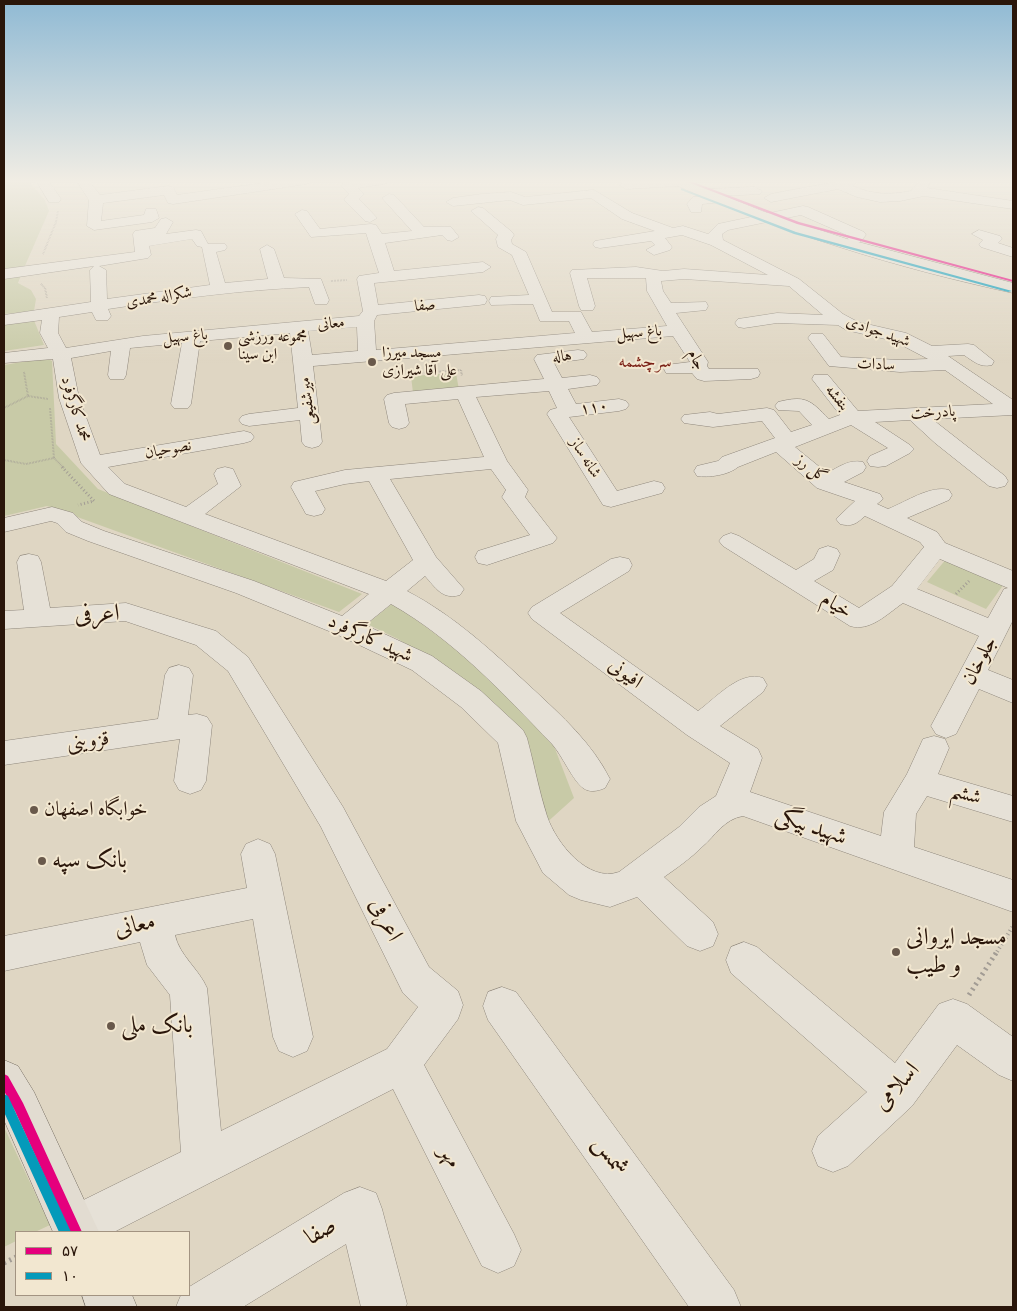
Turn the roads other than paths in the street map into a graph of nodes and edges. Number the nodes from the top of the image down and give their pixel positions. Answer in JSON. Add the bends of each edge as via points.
{"nodes":[{"id":1,"x":141,"y":241,"type":"edge"},
{"id":2,"x":170,"y":241,"type":"edge"},
{"id":3,"x":377,"y":241,"type":"edge"},
{"id":4,"x":504,"y":241,"type":"edge"},
{"id":5,"x":633,"y":241,"type":"edge"},
{"id":6,"x":711,"y":241,"type":"edge"},
{"id":7,"x":719,"y":241,"type":"edge"},
{"id":8,"x":991,"y":241,"type":"edge"},
{"id":9,"x":853,"y":242,"type":"joint"},
{"id":10,"x":600,"y":244,"type":"dead end"},
{"id":11,"x":82,"y":246,"type":"dead end"},
{"id":12,"x":722,"y":246,"type":"junction"},
{"id":13,"x":142,"y":249,"type":"junction"},
{"id":14,"x":268,"y":250,"type":"dead end"},
{"id":15,"x":513,"y":251,"type":"junction"},
{"id":16,"x":494,"y":253,"type":"dead end"},
{"id":17,"x":769,"y":253,"type":"dead end"},
{"id":18,"x":1013,"y":253,"type":"edge"},
{"id":19,"x":213,"y":256,"type":"dead end"},
{"id":20,"x":483,"y":267,"type":"dead end"},
{"id":21,"x":154,"y":268,"type":"dead end"},
{"id":22,"x":90,"y":270,"type":"junction"},
{"id":23,"x":4,"y":274,"type":"edge"},
{"id":24,"x":388,"y":278,"type":"junction"},
{"id":25,"x":1013,"y":280,"type":"edge"},
{"id":26,"x":793,"y":282,"type":"junction"},
{"id":27,"x":277,"y":283,"type":"junction"},
{"id":28,"x":653,"y":287,"type":"junction"},
{"id":29,"x":225,"y":288,"type":"junction"},
{"id":30,"x":1013,"y":288,"type":"edge"},
{"id":31,"x":539,"y":299,"type":"junction"},
{"id":32,"x":322,"y":300,"type":"dead end"},
{"id":33,"x":497,"y":301,"type":"dead end"},
{"id":34,"x":235,"y":305,"type":"dead end"},
{"id":35,"x":472,"y":306,"type":"dead end"},
{"id":36,"x":587,"y":306,"type":"dead end"},
{"id":37,"x":700,"y":306,"type":"dead end"},
{"id":38,"x":665,"y":309,"type":"junction"},
{"id":39,"x":100,"y":312,"type":"junction"},
{"id":40,"x":51,"y":314,"type":"junction"},
{"id":41,"x":368,"y":316,"type":"junction"},
{"id":42,"x":4,"y":320,"type":"edge"},
{"id":43,"x":841,"y":320,"type":"junction"},
{"id":44,"x":744,"y":323,"type":"dead end"},
{"id":45,"x":298,"y":327,"type":"junction"},
{"id":46,"x":678,"y":330,"type":"junction"},
{"id":47,"x":192,"y":336,"type":"junction"},
{"id":48,"x":586,"y":336,"type":"junction"},
{"id":49,"x":817,"y":338,"type":"dead end"},
{"id":50,"x":121,"y":345,"type":"junction"},
{"id":51,"x":929,"y":352,"type":"junction"},
{"id":52,"x":61,"y":354,"type":"junction"},
{"id":53,"x":582,"y":355,"type":"dead end"},
{"id":54,"x":368,"y":356,"type":"junction"},
{"id":55,"x":4,"y":358,"type":"edge"},
{"id":56,"x":304,"y":361,"type":"junction"},
{"id":57,"x":985,"y":361,"type":"dead end"},
{"id":58,"x":703,"y":363,"type":"junction"},
{"id":59,"x":948,"y":364,"type":"junction"},
{"id":60,"x":900,"y":366,"type":"junction"},
{"id":61,"x":673,"y":369,"type":"dead end"},
{"id":62,"x":751,"y":373,"type":"dead end"},
{"id":63,"x":117,"y":375,"type":"dead end"},
{"id":64,"x":821,"y":379,"type":"dead end"},
{"id":65,"x":914,"y":380,"type":"dead end"},
{"id":66,"x":590,"y":381,"type":"dead end"},
{"id":67,"x":554,"y":384,"type":"junction"},
{"id":68,"x":465,"y":394,"type":"junction"},
{"id":69,"x":181,"y":404,"type":"dead end"},
{"id":70,"x":619,"y":404,"type":"dead end"},
{"id":71,"x":785,"y":406,"type":"dead end"},
{"id":72,"x":569,"y":411,"type":"junction"},
{"id":73,"x":1008,"y":412,"type":"edge"},
{"id":74,"x":310,"y":413,"type":"junction"},
{"id":75,"x":915,"y":414,"type":"junction"},
{"id":76,"x":853,"y":417,"type":"junction"},
{"id":77,"x":691,"y":419,"type":"dead end"},
{"id":78,"x":399,"y":423,"type":"dead end"},
{"id":79,"x":826,"y":427,"type":"junction"},
{"id":80,"x":312,"y":442,"type":"dead end"},
{"id":81,"x":784,"y":443,"type":"junction"},
{"id":82,"x":497,"y":462,"type":"junction"},
{"id":83,"x":878,"y":462,"type":"dead end"},
{"id":84,"x":92,"y":463,"type":"junction"},
{"id":85,"x":855,"y":467,"type":"dead end"},
{"id":86,"x":705,"y":471,"type":"dead end"},
{"id":87,"x":225,"y":474,"type":"dead end"},
{"id":88,"x":376,"y":474,"type":"junction"},
{"id":89,"x":996,"y":481,"type":"dead end"},
{"id":90,"x":825,"y":483,"type":"junction"},
{"id":91,"x":654,"y":488,"type":"dead end"},
{"id":92,"x":941,"y":495,"type":"dead end"},
{"id":93,"x":872,"y":500,"type":"dead end"},
{"id":94,"x":314,"y":509,"type":"dead end"},
{"id":95,"x":188,"y":516,"type":"junction"},
{"id":96,"x":848,"y":519,"type":"dead end"},
{"id":97,"x":889,"y":523,"type":"junction"},
{"id":98,"x":4,"y":525,"type":"edge"},
{"id":99,"x":731,"y":541,"type":"dead end"},
{"id":100,"x":936,"y":548,"type":"junction"},
{"id":101,"x":828,"y":554,"type":"dead end"},
{"id":102,"x":487,"y":557,"type":"dead end"},
{"id":103,"x":29,"y":562,"type":"dead end"},
{"id":104,"x":426,"y":562,"type":"junction"},
{"id":105,"x":620,"y":565,"type":"dead end"},
{"id":106,"x":795,"y":581,"type":"junction"},
{"id":107,"x":1013,"y":581,"type":"edge"},
{"id":108,"x":451,"y":589,"type":"dead end"},
{"id":109,"x":389,"y":592,"type":"junction"},
{"id":110,"x":901,"y":592,"type":"junction"},
{"id":111,"x":1013,"y":595,"type":"edge"},
{"id":112,"x":21,"y":619,"type":"edge"},
{"id":113,"x":345,"y":627,"type":"junction"},
{"id":114,"x":995,"y":632,"type":"junction"},
{"id":115,"x":972,"y":674,"type":"junction"},
{"id":116,"x":178,"y":675,"type":"dead end"},
{"id":117,"x":753,"y":685,"type":"dead end"},
{"id":118,"x":1013,"y":692,"type":"edge"},
{"id":119,"x":698,"y":727,"type":"junction"},
{"id":120,"x":171,"y":730,"type":"junction"},
{"id":121,"x":4,"y":753,"type":"edge"},
{"id":122,"x":594,"y":779,"type":"dead end"},
{"id":123,"x":190,"y":781,"type":"dead end"},
{"id":124,"x":919,"y":781,"type":"junction"},
{"id":125,"x":729,"y":805,"type":"junction"},
{"id":126,"x":1013,"y":809,"type":"edge"},
{"id":127,"x":258,"y":854,"type":"dead end"},
{"id":128,"x":896,"y":856,"type":"junction"},
{"id":129,"x":635,"y":880,"type":"junction"},
{"id":130,"x":1013,"y":896,"type":"edge"},
{"id":131,"x":266,"y":900,"type":"junction"},
{"id":132,"x":154,"y":921,"type":"junction"},
{"id":133,"x":700,"y":934,"type":"dead end"},
{"id":134,"x":4,"y":953,"type":"edge"},
{"id":135,"x":744,"y":960,"type":"dead end"},
{"id":136,"x":502,"y":1006,"type":"dead end"},
{"id":137,"x":293,"y":1037,"type":"dead end"},
{"id":138,"x":1013,"y":1061,"type":"edge"},
{"id":139,"x":401,"y":1063,"type":"junction"},
{"id":140,"x":4,"y":1080,"type":"edge"},
{"id":141,"x":898,"y":1092,"type":"junction"},
{"id":142,"x":833,"y":1151,"type":"dead end"},
{"id":143,"x":203,"y":1163,"type":"junction"},
{"id":144,"x":75,"y":1230,"type":"edge"},
{"id":145,"x":498,"y":1250,"type":"dead end"},
{"id":146,"x":106,"y":1296,"type":"edge"},
{"id":147,"x":382,"y":1304,"type":"dead end"},
{"id":148,"x":113,"y":1307,"type":"edge"},
{"id":149,"x":200,"y":1307,"type":"edge"},
{"id":150,"x":717,"y":1307,"type":"edge"}],
"edges":[{"from":1,"to":13,"type":"street"},
{"from":2,"to":13,"type":"street"},
{"from":3,"to":24,"type":"street"},
{"from":4,"to":15,"type":"street","via":[[505,247]]},
{"from":5,"to":10,"type":"street"},
{"from":6,"to":12,"type":"street","name":"شهید جوادی"},
{"from":7,"to":12,"type":"street"},
{"from":8,"to":18,"type":"street","via":[[986,244]]},
{"from":9,"to":25,"type":"main road"},
{"from":9,"to":30,"type":"main road"},
{"from":11,"to":22,"type":"street"},
{"from":12,"to":17,"type":"street","via":[[746,243]]},
{"from":12,"to":26,"type":"street","name":"شهید جوادی"},
{"from":13,"to":22,"type":"street"},
{"from":14,"to":27,"type":"street"},
{"from":15,"to":16,"type":"street"},
{"from":15,"to":31,"type":"street","via":[[518,252],[537,273]]},
{"from":19,"to":29,"type":"street"},
{"from":20,"to":24,"type":"street","name":"صفا"},
{"from":21,"to":22,"type":"street"},
{"from":22,"to":23,"type":"street"},
{"from":22,"to":39,"type":"street"},
{"from":24,"to":41,"type":"street","via":[[365,279]]},
{"from":26,"to":28,"type":"street","via":[[684,274]]},
{"from":26,"to":43,"type":"street","name":"شهید جوادی"},
{"from":27,"to":29,"type":"street","name":"شکراله محمدی"},
{"from":27,"to":32,"type":"street","name":"شکراله محمدی","via":[[315,282]]},
{"from":28,"to":36,"type":"street","via":[[636,272],[578,273]]},
{"from":28,"to":38,"type":"street","name":"باغ سهیل"},
{"from":29,"to":34,"type":"street"},
{"from":29,"to":39,"type":"street","name":"شکراله محمدی"},
{"from":31,"to":33,"type":"street"},
{"from":31,"to":48,"type":"street","via":[[546,317],[574,316]]},
{"from":35,"to":41,"type":"street","name":"صفا"},
{"from":37,"to":38,"type":"street"},
{"from":38,"to":46,"type":"street","name":"باغ سهیل"},
{"from":39,"to":40,"type":"street","name":"شکراله محمدی"},
{"from":40,"to":42,"type":"street","name":"شکراله محمدی"},
{"from":40,"to":52,"type":"street","via":[[48,332]]},
{"from":41,"to":45,"type":"street","name":"معانی"},
{"from":41,"to":54,"type":"street"},
{"from":43,"to":44,"type":"street","via":[[783,319]]},
{"from":43,"to":51,"type":"street","name":"شهید جوادی","via":[[873,332],[900,337]]},
{"from":45,"to":47,"type":"street","name":"باغ سهیل"},
{"from":45,"to":56,"type":"street"},
{"from":46,"to":48,"type":"street","name":"باغ سهیل"},
{"from":46,"to":58,"type":"street","name":"جام"},
{"from":47,"to":50,"type":"street","name":"باغ سهیل"},
{"from":47,"to":69,"type":"street"},
{"from":48,"to":54,"type":"street","name":"باغ سهیل","via":[[402,347]]},
{"from":49,"to":60,"type":"street","name":"سادات","via":[[836,362]]},
{"from":50,"to":52,"type":"street","name":"باغ سهیل"},
{"from":50,"to":63,"type":"street"},
{"from":51,"to":57,"type":"street","via":[[968,349]]},
{"from":51,"to":59,"type":"street","name":"شهید جوادی"},
{"from":52,"to":55,"type":"street","name":"باغ سهیل"},
{"from":52,"to":84,"type":"street","name":"محمد کارگرفرد","via":[[69,398]]},
{"from":53,"to":67,"type":"street","name":"هاله","via":[[542,358]]},
{"from":54,"to":56,"type":"street","name":"باغ سهیل"},
{"from":56,"to":74,"type":"street","name":"میرشفیعی","via":[[304,388]]},
{"from":58,"to":61,"type":"street"},
{"from":58,"to":62,"type":"street","name":"جام","via":[[704,375]]},
{"from":59,"to":60,"type":"street","name":"سادات"},
{"from":59,"to":73,"type":"street","name":"شهید جوادی"},
{"from":60,"to":65,"type":"street"},
{"from":64,"to":76,"type":"street","name":"بنفشه"},
{"from":66,"to":67,"type":"street"},
{"from":67,"to":68,"type":"street"},
{"from":67,"to":72,"type":"street","name":"شانه ساز"},
{"from":68,"to":78,"type":"street","via":[[394,399]]},
{"from":68,"to":82,"type":"street"},
{"from":70,"to":72,"type":"street","name":"۱۱۰"},
{"from":71,"to":79,"type":"street","via":[[804,405]]},
{"from":72,"to":91,"type":"street","name":"شانه ساز","via":[[558,414],[612,500]]},
{"from":73,"to":75,"type":"street","name":"پادرخت"},
{"from":74,"to":80,"type":"street","name":"میرشفیعی"},
{"from":74,"to":84,"type":"street","name":"نصوحیان"},
{"from":75,"to":76,"type":"street","name":"پادرخت"},
{"from":75,"to":89,"type":"street"},
{"from":76,"to":79,"type":"street","name":"پادرخت"},
{"from":76,"to":83,"type":"street","name":"بنفشه","via":[[902,449]]},
{"from":77,"to":81,"type":"street","name":"گل رز","via":[[710,418],[712,426],[767,414]]},
{"from":79,"to":81,"type":"street","name":"پادرخت"},
{"from":81,"to":86,"type":"street","name":"پادرخت"},
{"from":81,"to":90,"type":"street","name":"گل رز"},
{"from":82,"to":88,"type":"street"},
{"from":82,"to":102,"type":"street","via":[[517,490],[513,497],[545,538]]},
{"from":84,"to":95,"type":"street","via":[[117,489]]},
{"from":85,"to":90,"type":"street"},
{"from":87,"to":95,"type":"street","via":[[230,486]]},
{"from":88,"to":94,"type":"street","via":[[302,487]]},
{"from":88,"to":104,"type":"street"},
{"from":90,"to":93,"type":"street","name":"گل رز"},
{"from":92,"to":97,"type":"street"},
{"from":95,"to":109,"type":"street"},
{"from":96,"to":97,"type":"street","via":[[862,506]]},
{"from":97,"to":100,"type":"street","via":[[929,537]]},
{"from":98,"to":113,"type":"street","name":"شهید کارگرفرد","via":[[52,514],[96,536],[246,587]]},
{"from":99,"to":106,"type":"street","name":"خیام"},
{"from":100,"to":107,"type":"street"},
{"from":100,"to":110,"type":"street"},
{"from":101,"to":106,"type":"street","name":"خیام","via":[[824,564]]},
{"from":103,"to":112,"type":"street"},
{"from":104,"to":108,"type":"street"},
{"from":104,"to":109,"type":"street"},
{"from":105,"to":119,"type":"street","name":"افیونی","via":[[540,613]]},
{"from":106,"to":110,"type":"street","name":"خیام","via":[[859,620]]},
{"from":109,"to":113,"type":"street"},
{"from":109,"to":122,"type":"street","via":[[422,610],[467,643],[565,738]]},
{"from":110,"to":114,"type":"street"},
{"from":111,"to":114,"type":"street","name":"جلوخان"},
{"from":112,"to":139,"type":"street","name":"اعرفی","via":[[126,612],[206,638],[238,664],[332,817],[416,980],[444,1005]]},
{"from":113,"to":129,"type":"street","name":"شهید کارگرفرد","via":[[422,663],[471,699],[512,738],[532,821],[554,862],[580,884],[610,891]]},
{"from":114,"to":115,"type":"street","name":"جلوخان"},
{"from":115,"to":118,"type":"street"},
{"from":115,"to":124,"type":"street","name":"جلوخان"},
{"from":116,"to":120,"type":"street"},
{"from":117,"to":119,"type":"street"},
{"from":119,"to":125,"type":"street","name":"افیونی","via":[[747,758]]},
{"from":120,"to":121,"type":"street","name":"قزوینی"},
{"from":120,"to":123,"type":"street","name":"قزوینی","via":[[197,725]]},
{"from":124,"to":126,"type":"street","name":"ششم"},
{"from":124,"to":128,"type":"street","name":"جلوخان","via":[[900,812]]},
{"from":125,"to":128,"type":"street","name":"شهید بیگی","via":[[743,803]]},
{"from":125,"to":129,"type":"street"},
{"from":127,"to":131,"type":"street"},
{"from":128,"to":130,"type":"street","name":"شهید بیگی"},
{"from":129,"to":133,"type":"street"},
{"from":131,"to":132,"type":"street","name":"معانی"},
{"from":131,"to":137,"type":"street"},
{"from":132,"to":134,"type":"street","name":"معانی"},
{"from":132,"to":143,"type":"street","via":[[160,953],[188,988]]},
{"from":135,"to":141,"type":"street"},
{"from":136,"to":150,"type":"street","name":"شمس"},
{"from":138,"to":141,"type":"street","name":"اسلامی","via":[[953,1018]]},
{"from":139,"to":143,"type":"street","name":"اعرفی"},
{"from":139,"to":145,"type":"street","name":"مهر"},
{"from":140,"to":144,"type":"main road"},
{"from":141,"to":142,"type":"street","name":"اسلامی"},
{"from":143,"to":144,"type":"street","name":"اعرفی"},
{"from":146,"to":148,"type":"main road"},
{"from":147,"to":149,"type":"street","name":"صفا","via":[[360,1209]]}]}
